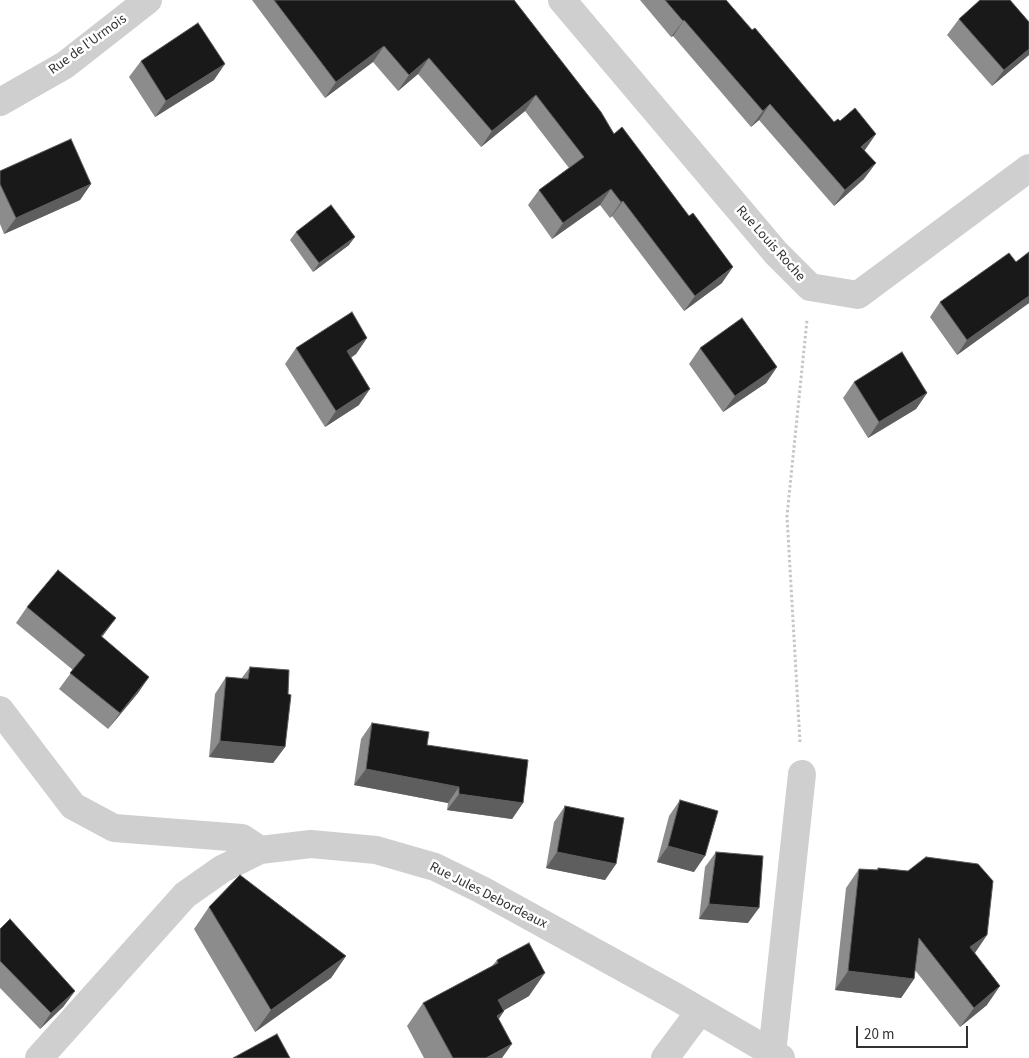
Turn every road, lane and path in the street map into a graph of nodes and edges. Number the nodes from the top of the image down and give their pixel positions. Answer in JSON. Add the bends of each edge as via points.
{"nodes":[{"id":1,"x":148,"y":0,"type":"edge"},
{"id":2,"x":562,"y":0,"type":"edge"},
{"id":3,"x":0,"y":102,"type":"edge"},
{"id":4,"x":1029,"y":168,"type":"edge"},
{"id":5,"x":810,"y":287,"type":"junction"},
{"id":6,"x":0,"y":710,"type":"edge"},
{"id":7,"x":802,"y":774,"type":"joint"},
{"id":8,"x":260,"y":850,"type":"junction"},
{"id":9,"x":700,"y":1011,"type":"junction"},
{"id":10,"x":777,"y":1055,"type":"edge"},
{"id":11,"x":39,"y":1058,"type":"edge"},
{"id":12,"x":665,"y":1058,"type":"edge"}],
"edges":[{"from":1,"to":3,"type":"street","name":"Rue de l'Urmois","via":[[65,65]]},
{"from":2,"to":5,"type":"street","name":"Rue Louis Roche","via":[[770,246]]},
{"from":4,"to":5,"type":"street","name":"Rue Louis Roche","via":[[858,295]]},
{"from":5,"to":7,"type":"path","via":[[787,516]]},
{"from":6,"to":8,"type":"street","via":[[73,806],[114,828],[242,838]]},
{"from":7,"to":10,"type":"street"},
{"from":8,"to":9,"type":"street","name":"Rue Jules Debordeaux","via":[[311,844],[376,850],[435,867]]},
{"from":8,"to":11,"type":"street","name":"Rue Jules Debordeaux","via":[[222,869],[185,895]]},
{"from":9,"to":10,"type":"street","name":"Rue Jules Debordeaux"},
{"from":9,"to":12,"type":"street"}]}
